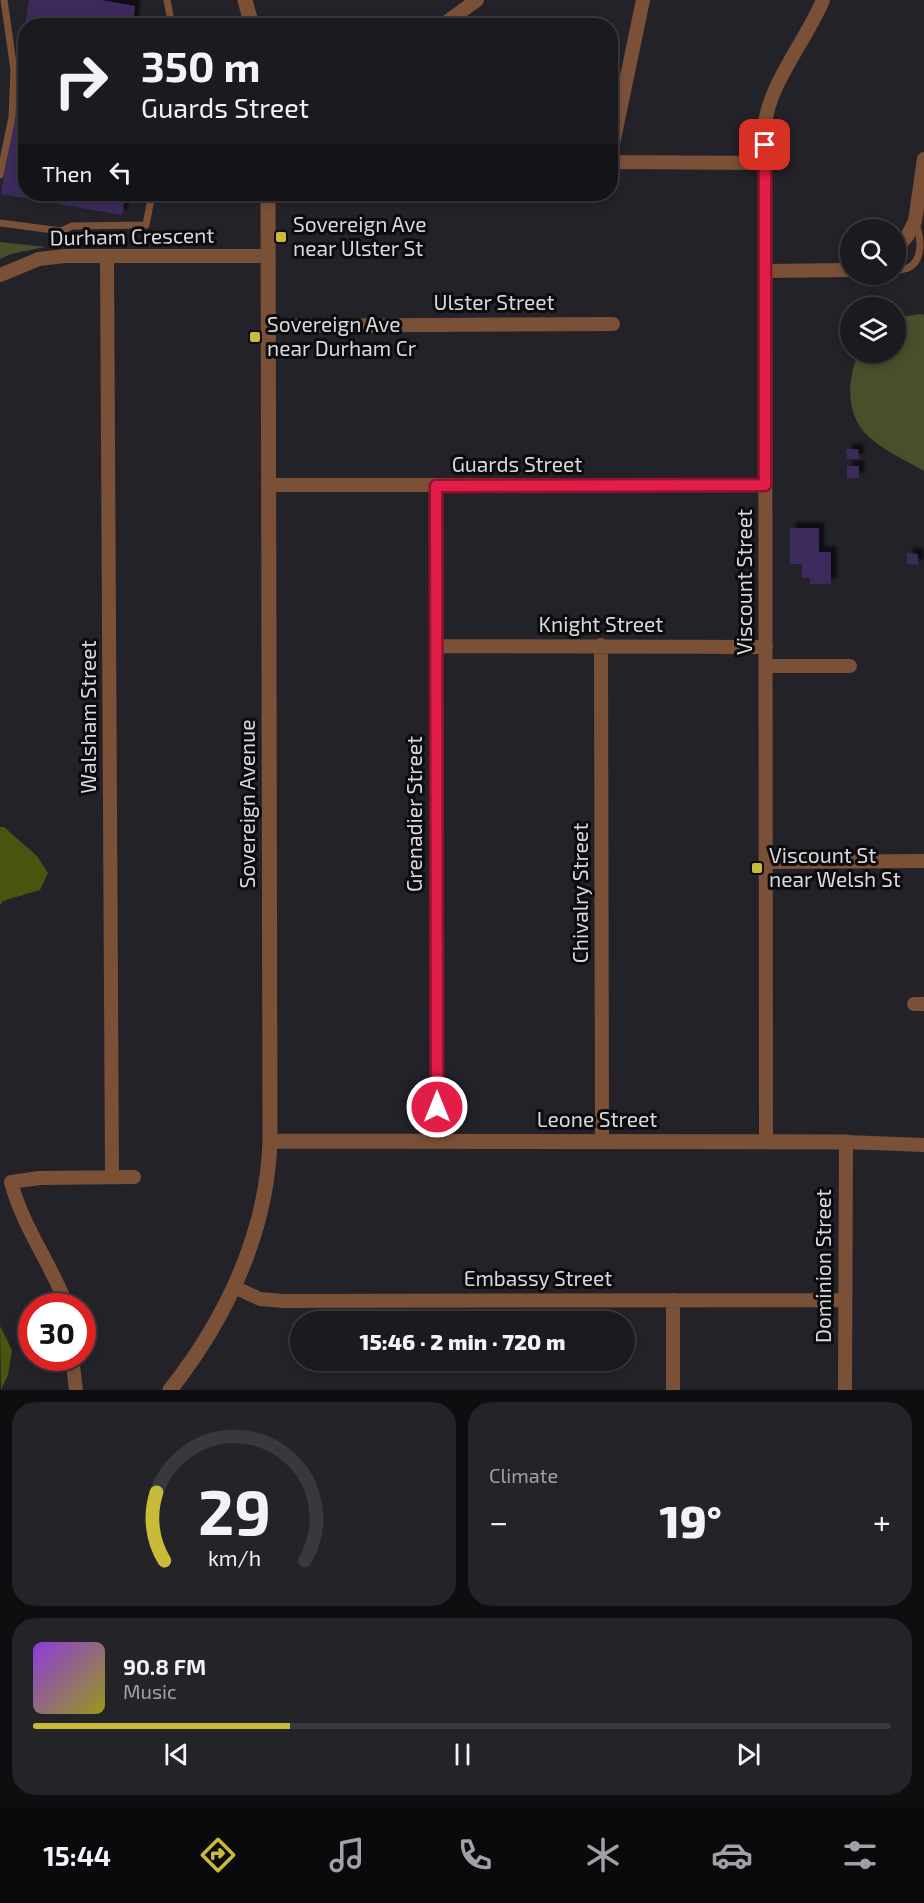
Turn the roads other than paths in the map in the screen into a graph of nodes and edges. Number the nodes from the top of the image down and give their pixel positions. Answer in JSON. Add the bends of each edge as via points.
{"nodes":[{"id":1,"x":4,"y":0,"type":"edge"},
{"id":2,"x":166,"y":0,"type":"edge"},
{"id":3,"x":245,"y":0,"type":"edge"},
{"id":4,"x":477,"y":0,"type":"edge"},
{"id":5,"x":643,"y":0,"type":"edge"},
{"id":6,"x":823,"y":0,"type":"edge"},
{"id":7,"x":170,"y":18,"type":"edge"},
{"id":8,"x":250,"y":18,"type":"edge"},
{"id":9,"x":452,"y":18,"type":"edge"},
{"id":10,"x":618,"y":121,"type":"edge"},
{"id":11,"x":924,"y":159,"type":"edge"},
{"id":12,"x":618,"y":160,"type":"edge"},
{"id":13,"x":765,"y":164,"type":"junction"},
{"id":14,"x":0,"y":175,"type":"edge"},
{"id":15,"x":151,"y":201,"type":"edge"},
{"id":16,"x":268,"y":201,"type":"edge"},
{"id":17,"x":915,"y":221,"type":"junction"},
{"id":18,"x":0,"y":223,"type":"edge"},
{"id":19,"x":906,"y":238,"type":"edge"},
{"id":20,"x":268,"y":256,"type":"junction"},
{"id":21,"x":107,"y":257,"type":"junction"},
{"id":22,"x":906,"y":268,"type":"edge"},
{"id":23,"x":840,"y":270,"type":"edge"},
{"id":24,"x":766,"y":271,"type":"junction"},
{"id":25,"x":0,"y":275,"type":"edge"},
{"id":26,"x":613,"y":324,"type":"dead end"},
{"id":27,"x":268,"y":326,"type":"junction"},
{"id":28,"x":268,"y":485,"type":"junction"},
{"id":29,"x":765,"y":485,"type":"junction"},
{"id":30,"x":436,"y":486,"type":"junction"},
{"id":31,"x":601,"y":645,"type":"junction"},
{"id":32,"x":436,"y":646,"type":"junction"},
{"id":33,"x":766,"y":647,"type":"junction"},
{"id":34,"x":766,"y":666,"type":"junction"},
{"id":35,"x":850,"y":666,"type":"dead end"},
{"id":36,"x":924,"y":861,"type":"edge"},
{"id":37,"x":767,"y":862,"type":"junction"},
{"id":38,"x":270,"y":1141,"type":"junction"},
{"id":39,"x":437,"y":1141,"type":"junction"},
{"id":40,"x":602,"y":1141,"type":"junction"},
{"id":41,"x":766,"y":1141,"type":"junction"},
{"id":42,"x":846,"y":1142,"type":"junction"},
{"id":43,"x":924,"y":1145,"type":"edge"},
{"id":44,"x":112,"y":1176,"type":"junction"},
{"id":45,"x":134,"y":1177,"type":"dead end"},
{"id":46,"x":234,"y":1287,"type":"junction"},
{"id":47,"x":62,"y":1293,"type":"edge"},
{"id":48,"x":673,"y":1300,"type":"junction"},
{"id":49,"x":845,"y":1300,"type":"junction"},
{"id":50,"x":74,"y":1371,"type":"edge"},
{"id":51,"x":76,"y":1390,"type":"edge"},
{"id":52,"x":170,"y":1390,"type":"edge"},
{"id":53,"x":673,"y":1390,"type":"edge"},
{"id":54,"x":845,"y":1390,"type":"edge"}],
"edges":[{"from":1,"to":14,"type":"lane","via":[[14,70],[12,117]]},
{"from":2,"to":7,"type":"lane"},
{"from":3,"to":8,"type":"street"},
{"from":4,"to":9,"type":"street"},
{"from":5,"to":10,"type":"street"},
{"from":6,"to":13,"type":"street","name":"Viscount Street","via":[[769,102]]},
{"from":11,"to":17,"type":"street"},
{"from":12,"to":13,"type":"street"},
{"from":13,"to":24,"type":"street","name":"Viscount Street"},
{"from":15,"to":18,"type":"lane","via":[[146,225],[72,226],[61,231]]},
{"from":16,"to":20,"type":"street","name":"Sovereign Avenue"},
{"from":17,"to":19,"type":"street"},
{"from":17,"to":22,"type":"lane","via":[[920,234],[919,256],[914,265]]},
{"from":20,"to":21,"type":"street","name":"Durham Crescent"},
{"from":20,"to":27,"type":"street","name":"Sovereign Avenue"},
{"from":21,"to":25,"type":"street","name":"Durham Crescent","via":[[39,259]]},
{"from":21,"to":44,"type":"street","name":"Walsham Street"},
{"from":23,"to":24,"type":"street"},
{"from":24,"to":29,"type":"street","name":"Viscount Street"},
{"from":26,"to":27,"type":"street","name":"Ulster Street"},
{"from":27,"to":28,"type":"street","name":"Sovereign Avenue"},
{"from":28,"to":30,"type":"street","name":"Guards Street"},
{"from":28,"to":38,"type":"street","name":"Sovereign Avenue"},
{"from":29,"to":30,"type":"street","name":"Guards Street"},
{"from":29,"to":33,"type":"street","name":"Viscount Street"},
{"from":30,"to":32,"type":"street","name":"Grenadier Street"},
{"from":31,"to":32,"type":"street","name":"Knight Street"},
{"from":31,"to":33,"type":"street","name":"Knight Street"},
{"from":31,"to":40,"type":"street","name":"Chivalry Street"},
{"from":32,"to":39,"type":"street","name":"Grenadier Street"},
{"from":33,"to":34,"type":"street","name":"Viscount Street"},
{"from":34,"to":35,"type":"street"},
{"from":34,"to":37,"type":"street","name":"Viscount Street"},
{"from":36,"to":37,"type":"street"},
{"from":37,"to":41,"type":"street","name":"Viscount Street"},
{"from":38,"to":39,"type":"street","name":"Leone Street"},
{"from":38,"to":46,"type":"street","name":"Sovereign Avenue","via":[[265,1196]]},
{"from":39,"to":40,"type":"street","name":"Leone Street"},
{"from":40,"to":41,"type":"street","name":"Leone Street"},
{"from":41,"to":42,"type":"street","name":"Leone Street"},
{"from":42,"to":43,"type":"street","name":"Leone Street"},
{"from":42,"to":49,"type":"street","name":"Dominion Street"},
{"from":44,"to":45,"type":"street"},
{"from":44,"to":47,"type":"street","via":[[11,1182],[16,1204]]},
{"from":46,"to":48,"type":"street","name":"Embassy Street","via":[[269,1301]]},
{"from":46,"to":52,"type":"street","name":"Sovereign Avenue","via":[[197,1353]]},
{"from":48,"to":49,"type":"street","name":"Embassy Street"},
{"from":48,"to":53,"type":"street"},
{"from":49,"to":54,"type":"street","name":"Dominion Street"},
{"from":50,"to":51,"type":"street"}]}
